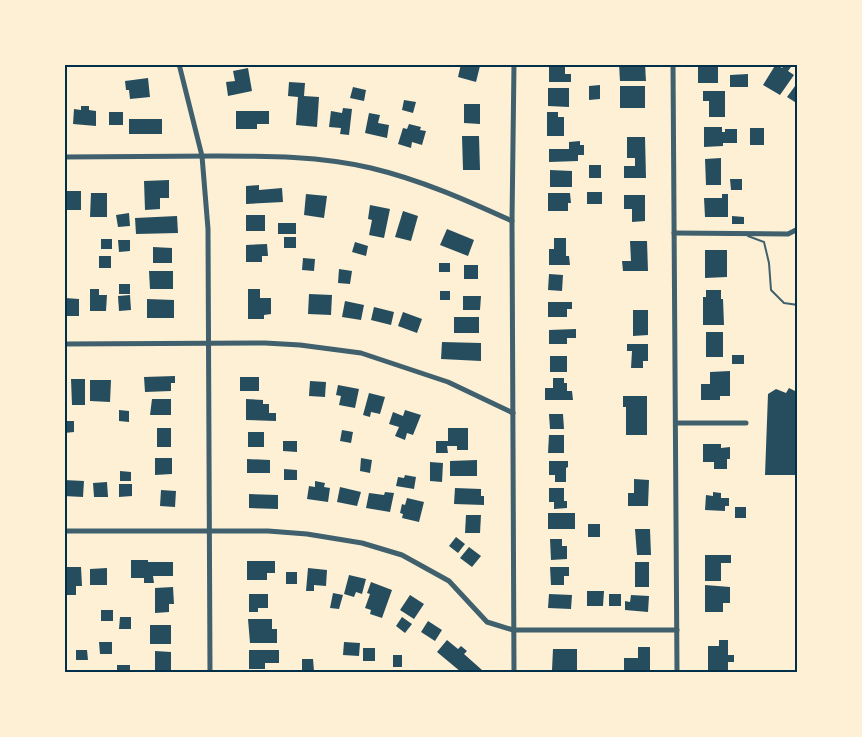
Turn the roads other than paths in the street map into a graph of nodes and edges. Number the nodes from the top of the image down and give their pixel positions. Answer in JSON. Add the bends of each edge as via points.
{"nodes":[{"id":1,"x":179,"y":64,"type":"edge"},
{"id":2,"x":514,"y":64,"type":"edge"},
{"id":3,"x":673,"y":64,"type":"edge"},
{"id":4,"x":202,"y":156,"type":"junction"},
{"id":5,"x":64,"y":158,"type":"edge"},
{"id":6,"x":512,"y":221,"type":"junction"},
{"id":7,"x":798,"y":229,"type":"edge"},
{"id":8,"x":674,"y":233,"type":"junction"},
{"id":9,"x":743,"y":234,"type":"junction"},
{"id":10,"x":798,"y":305,"type":"edge"},
{"id":11,"x":64,"y":344,"type":"edge"},
{"id":12,"x":210,"y":345,"type":"junction"},
{"id":13,"x":513,"y":413,"type":"junction"},
{"id":14,"x":675,"y":423,"type":"junction"},
{"id":15,"x":746,"y":423,"type":"dead end"},
{"id":16,"x":64,"y":531,"type":"edge"},
{"id":17,"x":210,"y":531,"type":"junction"},
{"id":18,"x":513,"y":630,"type":"junction"},
{"id":19,"x":676,"y":630,"type":"junction"},
{"id":20,"x":210,"y":672,"type":"edge"},
{"id":21,"x":514,"y":672,"type":"edge"},
{"id":22,"x":677,"y":672,"type":"edge"}],
"edges":[{"from":1,"to":4,"type":"street"},
{"from":2,"to":6,"type":"street"},
{"from":3,"to":8,"type":"street"},
{"from":4,"to":5,"type":"street"},
{"from":4,"to":6,"type":"street","via":[[304,158],[370,168],[446,191]]},
{"from":4,"to":12,"type":"street"},
{"from":6,"to":13,"type":"street"},
{"from":7,"to":9,"type":"street","via":[[788,234]]},
{"from":8,"to":9,"type":"street"},
{"from":8,"to":14,"type":"street"},
{"from":9,"to":10,"type":"lane","via":[[764,242],[771,290],[777,298]]},
{"from":11,"to":12,"type":"street"},
{"from":12,"to":13,"type":"street","via":[[265,343],[361,353],[448,382]]},
{"from":12,"to":17,"type":"street"},
{"from":13,"to":18,"type":"street"},
{"from":14,"to":15,"type":"street"},
{"from":14,"to":19,"type":"street"},
{"from":16,"to":17,"type":"street"},
{"from":17,"to":18,"type":"street","via":[[307,534],[362,543],[402,555],[448,581],[488,622]]},
{"from":17,"to":20,"type":"street"},
{"from":18,"to":19,"type":"street"},
{"from":18,"to":21,"type":"street"},
{"from":19,"to":22,"type":"street"}]}
